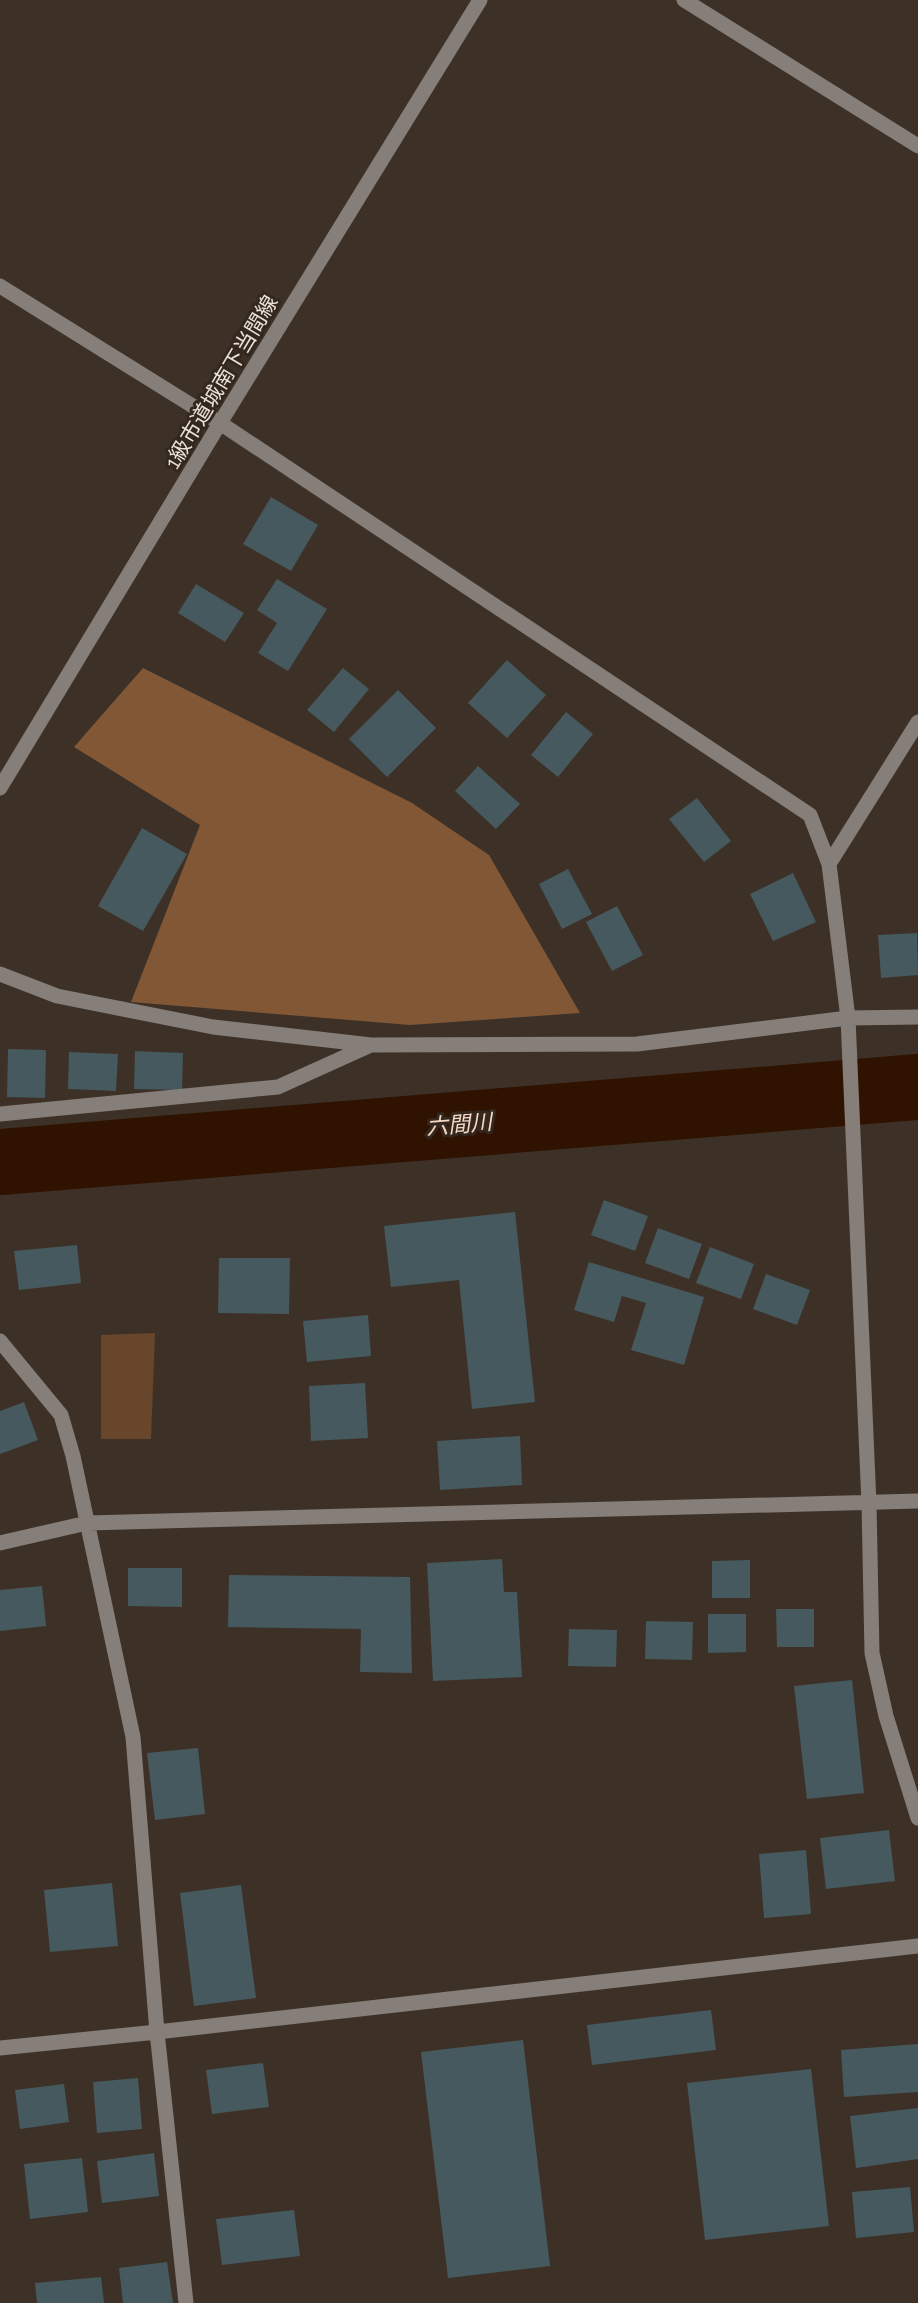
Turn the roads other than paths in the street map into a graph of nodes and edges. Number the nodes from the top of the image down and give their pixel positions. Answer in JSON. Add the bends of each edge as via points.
{"nodes":[{"id":1,"x":480,"y":0,"type":"edge"},
{"id":2,"x":684,"y":0,"type":"edge"},
{"id":3,"x":918,"y":146,"type":"edge"},
{"id":4,"x":0,"y":286,"type":"edge"},
{"id":5,"x":220,"y":423,"type":"junction"},
{"id":6,"x":918,"y":722,"type":"edge"},
{"id":7,"x":0,"y":788,"type":"edge"},
{"id":8,"x":830,"y":864,"type":"junction"},
{"id":9,"x":0,"y":974,"type":"edge"},
{"id":10,"x":918,"y":1017,"type":"edge"},
{"id":11,"x":848,"y":1018,"type":"junction"},
{"id":12,"x":371,"y":1045,"type":"junction"},
{"id":13,"x":0,"y":1114,"type":"edge"},
{"id":14,"x":0,"y":1341,"type":"edge"},
{"id":15,"x":918,"y":1501,"type":"edge"},
{"id":16,"x":869,"y":1503,"type":"junction"},
{"id":17,"x":87,"y":1523,"type":"junction"},
{"id":18,"x":0,"y":1543,"type":"edge"},
{"id":19,"x":918,"y":1818,"type":"edge"},
{"id":20,"x":918,"y":1946,"type":"edge"},
{"id":21,"x":157,"y":2032,"type":"junction"},
{"id":22,"x":0,"y":2048,"type":"edge"},
{"id":23,"x":186,"y":2303,"type":"edge"}],
"edges":[{"from":1,"to":5,"type":"street","name":"1級市道城南下当間線"},
{"from":2,"to":3,"type":"street"},
{"from":4,"to":5,"type":"street"},
{"from":5,"to":7,"type":"street","name":"1級市道城南下当間線"},
{"from":5,"to":8,"type":"street","via":[[810,815]]},
{"from":6,"to":8,"type":"street"},
{"from":8,"to":11,"type":"street"},
{"from":9,"to":12,"type":"street","via":[[57,996],[202,1025]]},
{"from":10,"to":11,"type":"street"},
{"from":11,"to":12,"type":"street","via":[[637,1044]]},
{"from":11,"to":16,"type":"street"},
{"from":12,"to":13,"type":"street","via":[[278,1087]]},
{"from":14,"to":17,"type":"street","via":[[61,1415]]},
{"from":15,"to":16,"type":"street"},
{"from":16,"to":17,"type":"street"},
{"from":16,"to":19,"type":"street","via":[[872,1653],[886,1716]]},
{"from":17,"to":18,"type":"street"},
{"from":17,"to":21,"type":"street","via":[[133,1737]]},
{"from":20,"to":21,"type":"street"},
{"from":21,"to":22,"type":"street"},
{"from":21,"to":23,"type":"street"}]}
